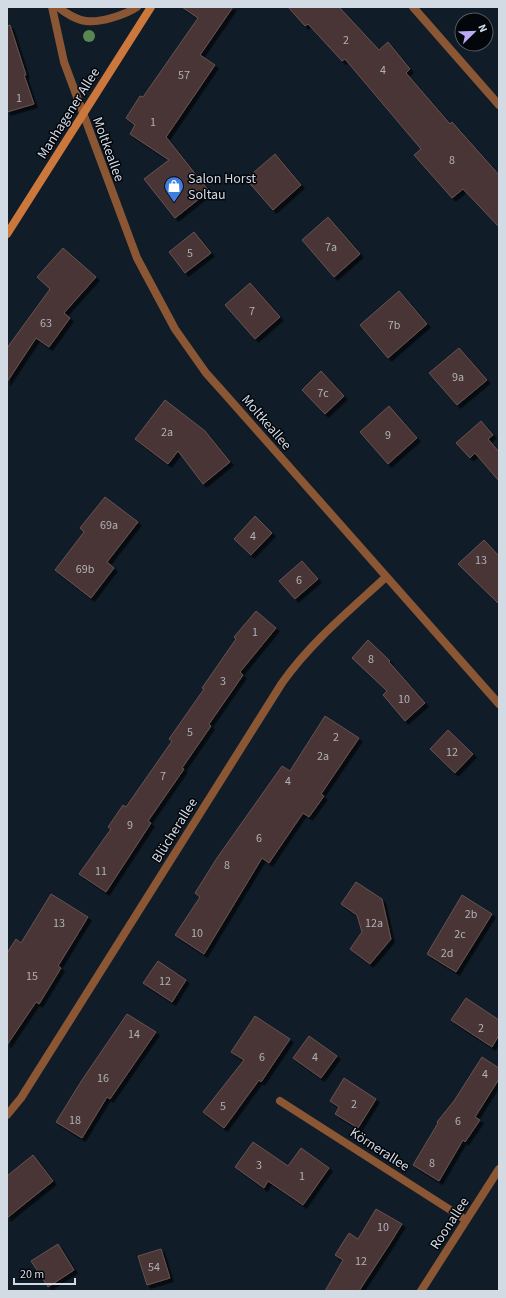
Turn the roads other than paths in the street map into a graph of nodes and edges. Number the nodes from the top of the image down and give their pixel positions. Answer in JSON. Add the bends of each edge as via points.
{"nodes":[{"id":1,"x":52,"y":7,"type":"edge"},
{"id":2,"x":58,"y":7,"type":"edge"},
{"id":3,"x":137,"y":7,"type":"edge"},
{"id":4,"x":151,"y":7,"type":"edge"},
{"id":5,"x":412,"y":7,"type":"edge"},
{"id":6,"x":499,"y":105,"type":"edge"},
{"id":7,"x":82,"y":114,"type":"junction"},
{"id":8,"x":7,"y":234,"type":"edge"},
{"id":9,"x":386,"y":577,"type":"junction"},
{"id":10,"x":499,"y":704,"type":"edge"},
{"id":11,"x":280,"y":1101,"type":"dead end"},
{"id":12,"x":7,"y":1115,"type":"edge"},
{"id":13,"x":499,"y":1169,"type":"edge"},
{"id":14,"x":466,"y":1220,"type":"junction"},
{"id":15,"x":421,"y":1291,"type":"edge"}],
"edges":[{"from":1,"to":7,"type":"street","name":"Moltkeallee","via":[[64,62]]},
{"from":2,"to":3,"type":"street","via":[[86,21],[114,18]]},
{"from":4,"to":7,"type":"main road","name":"Manhagener Allee"},
{"from":5,"to":6,"type":"street"},
{"from":7,"to":8,"type":"main road","name":"Manhagener Allee"},
{"from":7,"to":9,"type":"street","name":"Moltkeallee","via":[[136,258],[175,329],[215,383]]},
{"from":9,"to":10,"type":"street","name":"Moltkeallee"},
{"from":9,"to":12,"type":"street","name":"Blücherallee","via":[[325,632],[282,683],[21,1098]]},
{"from":11,"to":14,"type":"street","name":"Körnerallee"},
{"from":13,"to":14,"type":"street","name":"Roonallee"},
{"from":14,"to":15,"type":"street","name":"Roonallee"}]}
